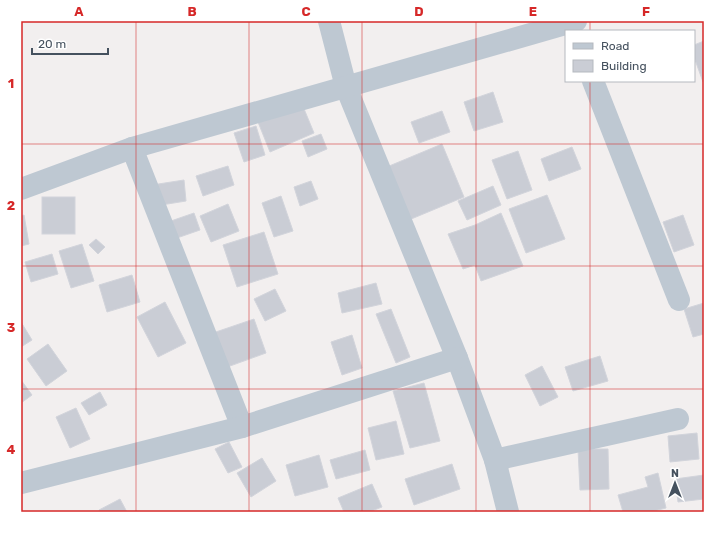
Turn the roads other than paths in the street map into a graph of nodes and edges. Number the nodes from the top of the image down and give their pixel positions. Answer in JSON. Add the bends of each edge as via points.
{"nodes":[{"id":1,"x":329,"y":21,"type":"edge"},
{"id":2,"x":572,"y":24,"type":"edge"},
{"id":3,"x":593,"y":82,"type":"edge"},
{"id":4,"x":346,"y":87,"type":"junction"},
{"id":5,"x":132,"y":148,"type":"junction"},
{"id":6,"x":21,"y":189,"type":"edge"},
{"id":7,"x":679,"y":300,"type":"dead end"},
{"id":8,"x":457,"y":358,"type":"junction"},
{"id":9,"x":678,"y":418,"type":"dead end"},
{"id":10,"x":242,"y":427,"type":"junction"},
{"id":11,"x":496,"y":460,"type":"junction"},
{"id":12,"x":21,"y":483,"type":"edge"},
{"id":13,"x":508,"y":512,"type":"edge"}],
"edges":[{"from":1,"to":4,"type":"street"},
{"from":2,"to":4,"type":"street"},
{"from":3,"to":7,"type":"street"},
{"from":4,"to":5,"type":"street"},
{"from":4,"to":8,"type":"street"},
{"from":5,"to":6,"type":"street"},
{"from":5,"to":10,"type":"street"},
{"from":8,"to":10,"type":"street"},
{"from":8,"to":11,"type":"street"},
{"from":9,"to":11,"type":"street"},
{"from":10,"to":12,"type":"street"},
{"from":11,"to":13,"type":"street"}]}
